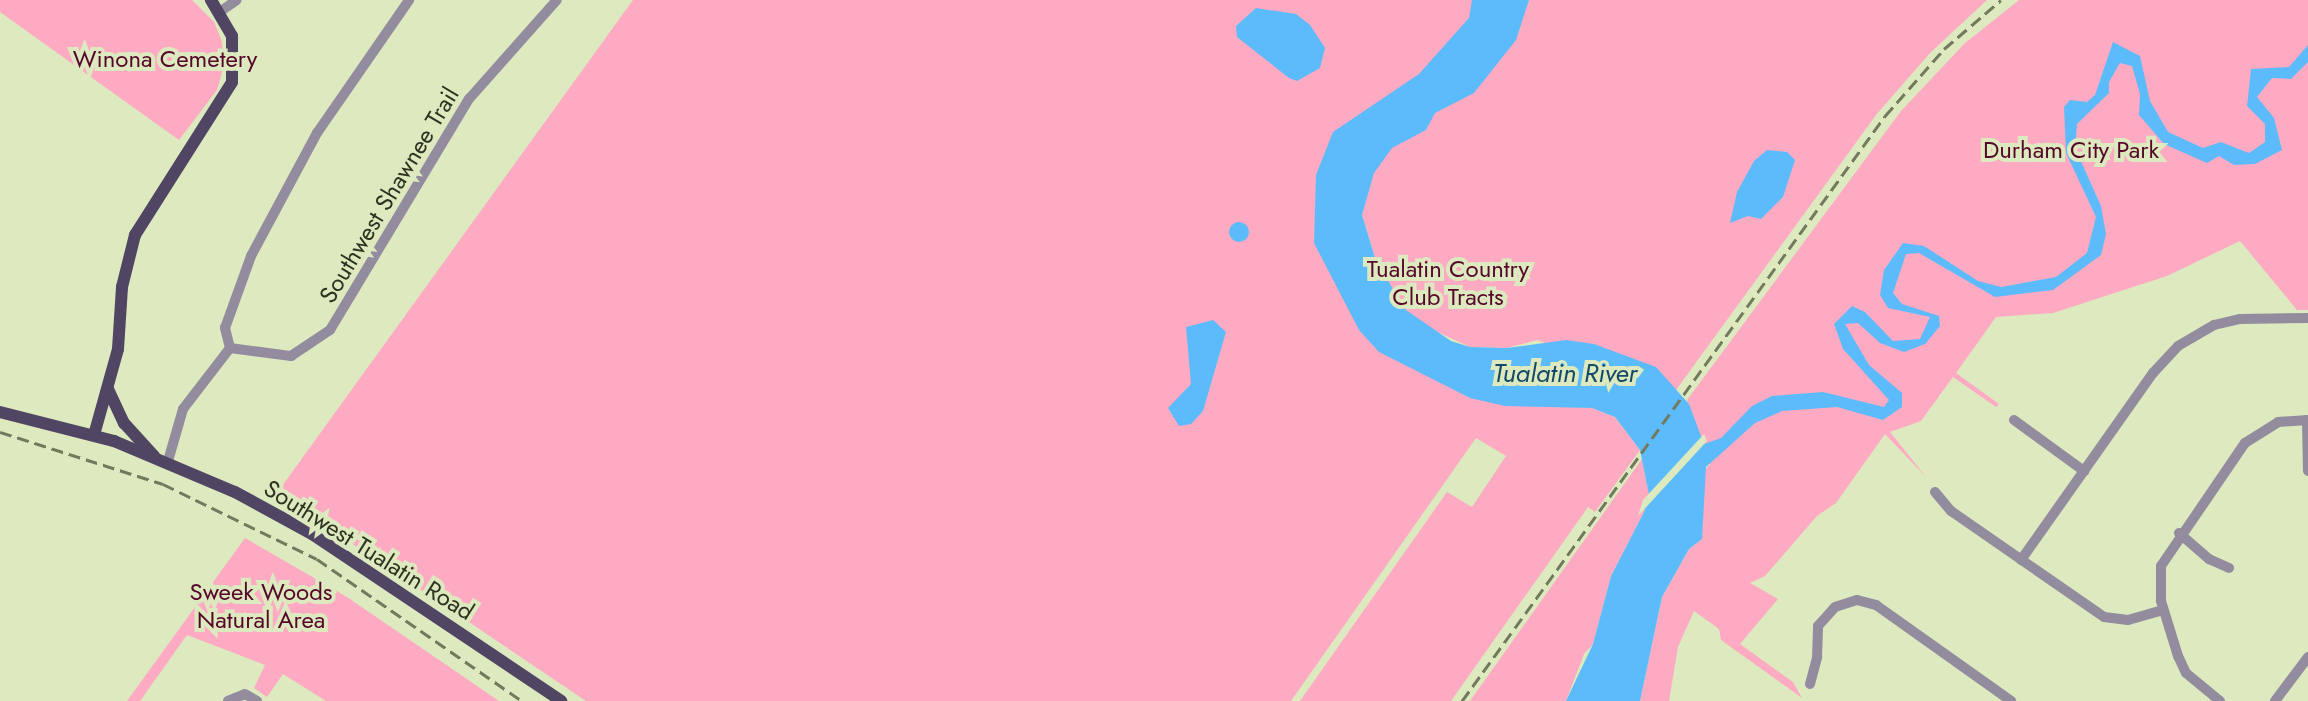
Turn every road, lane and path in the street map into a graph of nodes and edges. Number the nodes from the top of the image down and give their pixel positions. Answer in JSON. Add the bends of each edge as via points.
{"nodes":[{"id":1,"x":211,"y":0,"type":"edge"},
{"id":2,"x":237,"y":0,"type":"edge"},
{"id":3,"x":409,"y":0,"type":"edge"},
{"id":4,"x":557,"y":0,"type":"edge"},
{"id":5,"x":221,"y":11,"type":"junction"},
{"id":6,"x":2308,"y":318,"type":"edge"},
{"id":7,"x":230,"y":348,"type":"junction"},
{"id":8,"x":108,"y":389,"type":"junction"},
{"id":9,"x":0,"y":412,"type":"edge"},
{"id":10,"x":2014,"y":420,"type":"dead end"},
{"id":11,"x":2308,"y":420,"type":"edge"},
{"id":12,"x":94,"y":435,"type":"junction"},
{"id":13,"x":154,"y":456,"type":"junction"},
{"id":14,"x":168,"y":461,"type":"junction"},
{"id":15,"x":2084,"y":471,"type":"junction"},
{"id":16,"x":2308,"y":471,"type":"edge"},
{"id":17,"x":1935,"y":492,"type":"dead end"},
{"id":18,"x":2179,"y":533,"type":"junction"},
{"id":19,"x":2021,"y":560,"type":"junction"},
{"id":20,"x":2229,"y":568,"type":"dead end"},
{"id":21,"x":2163,"y":610,"type":"junction"},
{"id":22,"x":2308,"y":657,"type":"edge"},
{"id":23,"x":1810,"y":684,"type":"dead end"},
{"id":24,"x":233,"y":698,"type":"edge"},
{"id":25,"x":257,"y":701,"type":"edge"},
{"id":26,"x":561,"y":701,"type":"edge"},
{"id":27,"x":2011,"y":701,"type":"edge"},
{"id":28,"x":2220,"y":701,"type":"edge"},
{"id":29,"x":2275,"y":701,"type":"edge"}],
"edges":[{"from":1,"to":5,"type":"main road"},
{"from":2,"to":5,"type":"street"},
{"from":3,"to":7,"type":"street","via":[[317,133],[251,256],[225,328]]},
{"from":4,"to":7,"type":"street","name":"Southwest Shawnee Trail","via":[[469,99],[330,330],[291,356]]},
{"from":5,"to":8,"type":"main road","via":[[235,50],[232,82],[135,235]]},
{"from":6,"to":15,"type":"street","via":[[2240,319],[2193,336],[2153,373]]},
{"from":7,"to":14,"type":"street","via":[[183,409]]},
{"from":8,"to":12,"type":"main road"},
{"from":8,"to":13,"type":"main road","via":[[124,423]]},
{"from":9,"to":12,"type":"main road","name":"Southwest Tualatin Road"},
{"from":10,"to":15,"type":"street"},
{"from":11,"to":16,"type":"street"},
{"from":11,"to":18,"type":"street","via":[[2278,422],[2245,443]]},
{"from":12,"to":13,"type":"main road","name":"Southwest Tualatin Road"},
{"from":13,"to":14,"type":"main road","name":"Southwest Tualatin Road"},
{"from":14,"to":26,"type":"main road","name":"Southwest Tualatin Road","via":[[312,534]]},
{"from":15,"to":19,"type":"street"},
{"from":17,"to":19,"type":"street","via":[[1951,511]]},
{"from":18,"to":20,"type":"street","via":[[2209,559]]},
{"from":18,"to":21,"type":"street","via":[[2161,566]]},
{"from":19,"to":21,"type":"street","via":[[2104,617],[2128,620]]},
{"from":21,"to":28,"type":"street","via":[[2186,673]]},
{"from":22,"to":29,"type":"street"},
{"from":23,"to":27,"type":"street","via":[[1818,626],[1835,607],[1857,600],[1876,605]]},
{"from":24,"to":25,"type":"street"}]}
